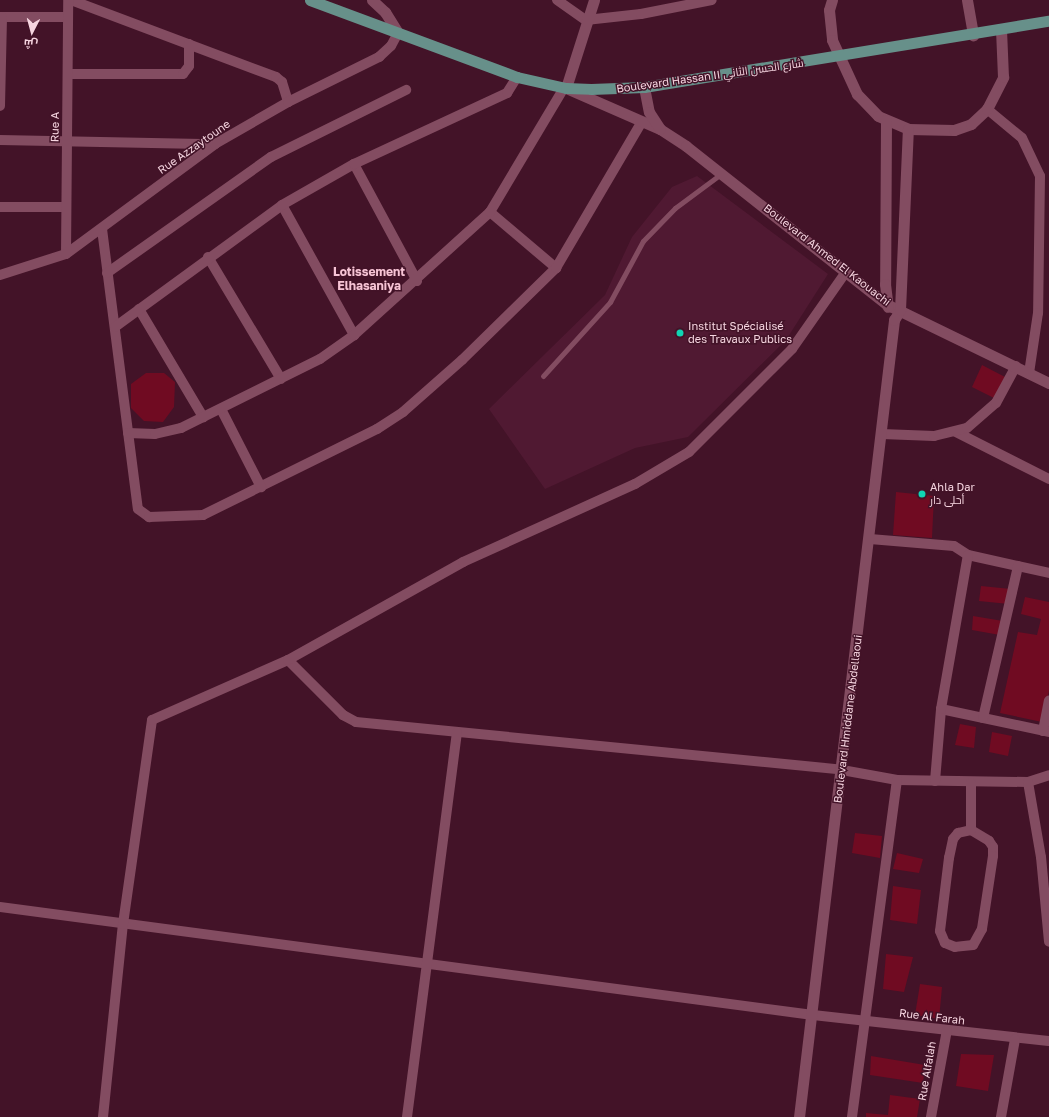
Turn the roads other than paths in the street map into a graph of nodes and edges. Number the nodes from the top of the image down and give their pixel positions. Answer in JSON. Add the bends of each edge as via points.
{"nodes":[{"id":1,"x":68,"y":0,"type":"edge"},
{"id":2,"x":71,"y":0,"type":"edge"},
{"id":3,"x":372,"y":0,"type":"edge"},
{"id":4,"x":557,"y":0,"type":"edge"},
{"id":5,"x":594,"y":0,"type":"edge"},
{"id":6,"x":712,"y":0,"type":"edge"},
{"id":7,"x":832,"y":0,"type":"edge"},
{"id":8,"x":967,"y":0,"type":"edge"},
{"id":9,"x":316,"y":1,"type":"edge"},
{"id":10,"x":678,"y":4,"type":"edge"},
{"id":11,"x":1,"y":17,"type":"edge"},
{"id":12,"x":68,"y":18,"type":"junction"},
{"id":13,"x":586,"y":20,"type":"junction"},
{"id":14,"x":1049,"y":21,"type":"edge"},
{"id":15,"x":1001,"y":30,"type":"junction"},
{"id":16,"x":398,"y":33,"type":"junction"},
{"id":17,"x":973,"y":35,"type":"junction"},
{"id":18,"x":189,"y":44,"type":"junction"},
{"id":19,"x":838,"y":58,"type":"junction"},
{"id":20,"x":68,"y":74,"type":"junction"},
{"id":21,"x":517,"y":77,"type":"junction"},
{"id":22,"x":644,"y":87,"type":"junction"},
{"id":23,"x":565,"y":88,"type":"junction"},
{"id":24,"x":406,"y":90,"type":"dead end"},
{"id":25,"x":288,"y":102,"type":"junction"},
{"id":26,"x":0,"y":106,"type":"edge"},
{"id":27,"x":987,"y":109,"type":"junction"},
{"id":28,"x":886,"y":120,"type":"junction"},
{"id":29,"x":640,"y":122,"type":"junction"},
{"id":30,"x":660,"y":129,"type":"junction"},
{"id":31,"x":908,"y":129,"type":"junction"},
{"id":32,"x":0,"y":140,"type":"edge"},
{"id":33,"x":67,"y":141,"type":"junction"},
{"id":34,"x":215,"y":144,"type":"junction"},
{"id":35,"x":354,"y":164,"type":"junction"},
{"id":36,"x":722,"y":174,"type":"junction"},
{"id":37,"x":282,"y":205,"type":"junction"},
{"id":38,"x":0,"y":207,"type":"edge"},
{"id":39,"x":66,"y":207,"type":"junction"},
{"id":40,"x":490,"y":212,"type":"junction"},
{"id":41,"x":102,"y":229,"type":"junction"},
{"id":42,"x":66,"y":254,"type":"junction"},
{"id":43,"x":208,"y":257,"type":"junction"},
{"id":44,"x":556,"y":268,"type":"junction"},
{"id":45,"x":846,"y":272,"type":"junction"},
{"id":46,"x":107,"y":273,"type":"junction"},
{"id":47,"x":0,"y":275,"type":"edge"},
{"id":48,"x":417,"y":281,"type":"junction"},
{"id":49,"x":886,"y":304,"type":"junction"},
{"id":50,"x":139,"y":309,"type":"junction"},
{"id":51,"x":900,"y":310,"type":"junction"},
{"id":52,"x":894,"y":320,"type":"junction"},
{"id":53,"x":115,"y":327,"type":"junction"},
{"id":54,"x":354,"y":335,"type":"junction"},
{"id":55,"x":1016,"y":366,"type":"junction"},
{"id":56,"x":1029,"y":373,"type":"junction"},
{"id":57,"x":543,"y":376,"type":"dead end"},
{"id":58,"x":280,"y":379,"type":"junction"},
{"id":59,"x":1049,"y":383,"type":"edge"},
{"id":60,"x":221,"y":409,"type":"junction"},
{"id":61,"x":203,"y":417,"type":"junction"},
{"id":62,"x":956,"y":432,"type":"junction"},
{"id":63,"x":128,"y":433,"type":"junction"},
{"id":64,"x":882,"y":434,"type":"junction"},
{"id":65,"x":1049,"y":479,"type":"edge"},
{"id":66,"x":261,"y":487,"type":"junction"},
{"id":67,"x":870,"y":539,"type":"junction"},
{"id":68,"x":968,"y":555,"type":"junction"},
{"id":69,"x":1018,"y":566,"type":"junction"},
{"id":70,"x":1049,"y":573,"type":"edge"},
{"id":71,"x":288,"y":660,"type":"junction"},
{"id":72,"x":1049,"y":701,"type":"edge"},
{"id":73,"x":941,"y":709,"type":"junction"},
{"id":74,"x":983,"y":718,"type":"junction"},
{"id":75,"x":1046,"y":731,"type":"edge"},
{"id":76,"x":457,"y":732,"type":"junction"},
{"id":77,"x":842,"y":770,"type":"junction"},
{"id":78,"x":1049,"y":775,"type":"edge"},
{"id":79,"x":897,"y":780,"type":"junction"},
{"id":80,"x":935,"y":781,"type":"junction"},
{"id":81,"x":972,"y":782,"type":"junction"},
{"id":82,"x":1028,"y":782,"type":"junction"},
{"id":83,"x":971,"y":830,"type":"junction"},
{"id":84,"x":0,"y":907,"type":"edge"},
{"id":85,"x":123,"y":924,"type":"junction"},
{"id":86,"x":1049,"y":942,"type":"edge"},
{"id":87,"x":427,"y":962,"type":"junction"},
{"id":88,"x":813,"y":1015,"type":"junction"},
{"id":89,"x":863,"y":1021,"type":"junction"},
{"id":90,"x":947,"y":1030,"type":"junction"},
{"id":91,"x":1015,"y":1039,"type":"junction"},
{"id":92,"x":1049,"y":1041,"type":"edge"},
{"id":93,"x":103,"y":1117,"type":"edge"},
{"id":94,"x":407,"y":1117,"type":"edge"},
{"id":95,"x":799,"y":1117,"type":"edge"},
{"id":96,"x":852,"y":1117,"type":"edge"},
{"id":97,"x":931,"y":1117,"type":"edge"},
{"id":98,"x":1001,"y":1117,"type":"edge"}],
"edges":[{"from":1,"to":12,"type":"street","name":"Rue A"},
{"from":2,"to":18,"type":"street"},
{"from":3,"to":16,"type":"street","via":[[390,18]]},
{"from":4,"to":13,"type":"street"},
{"from":5,"to":13,"type":"street"},
{"from":6,"to":10,"type":"street"},
{"from":7,"to":19,"type":"street","via":[[829,18]]},
{"from":8,"to":17,"type":"street"},
{"from":9,"to":16,"type":"main road","name":"Boulevard Hassan II شارع الحسن الثاني"},
{"from":10,"to":13,"type":"street"},
{"from":11,"to":12,"type":"street"},
{"from":11,"to":26,"type":"street"},
{"from":12,"to":20,"type":"street","name":"Rue A"},
{"from":13,"to":23,"type":"street"},
{"from":14,"to":15,"type":"main road","name":"Boulevard Hassan II شارع الحسن الثاني"},
{"from":15,"to":17,"type":"main road","name":"Boulevard Hassan II شارع الحسن الثاني"},
{"from":15,"to":27,"type":"street","via":[[1003,77]]},
{"from":16,"to":21,"type":"main road","name":"Boulevard Hassan II شارع الحسن الثاني"},
{"from":16,"to":25,"type":"street","name":"Rue Azzaytoune","via":[[391,46],[378,57]]},
{"from":17,"to":19,"type":"main road","name":"Boulevard Hassan II شارع الحسن الثاني"},
{"from":18,"to":20,"type":"street","via":[[189,66],[184,74]]},
{"from":18,"to":25,"type":"street","via":[[276,77],[282,82]]},
{"from":19,"to":22,"type":"main road","name":"Boulevard Hassan II شارع الحسن الثاني"},
{"from":19,"to":28,"type":"street","via":[[861,99]]},
{"from":20,"to":33,"type":"street","name":"Rue A"},
{"from":21,"to":23,"type":"main road","name":"Boulevard Hassan II شارع الحسن الثاني"},
{"from":21,"to":35,"type":"street","via":[[507,93]]},
{"from":22,"to":23,"type":"main road","name":"Boulevard Hassan II شارع الحسن الثاني"},
{"from":22,"to":30,"type":"street","name":"Boulevard Ahmed El Kaouachi","via":[[649,112]]},
{"from":23,"to":29,"type":"street","name":"Boulevard Ahmed El Kaouachi"},
{"from":23,"to":40,"type":"street"},
{"from":24,"to":46,"type":"street","via":[[271,157]]},
{"from":25,"to":34,"type":"street","name":"Rue Azzaytoune"},
{"from":27,"to":31,"type":"street","via":[[971,124],[954,130]]},
{"from":27,"to":56,"type":"street","via":[[1022,138],[1040,176],[1038,313]]},
{"from":28,"to":31,"type":"street"},
{"from":28,"to":49,"type":"street"},
{"from":29,"to":30,"type":"street","name":"Boulevard Ahmed El Kaouachi"},
{"from":29,"to":44,"type":"street"},
{"from":30,"to":36,"type":"street","name":"Boulevard Ahmed El Kaouachi"},
{"from":31,"to":51,"type":"street","name":"Boulevard Hmiddane Abdellaoui"},
{"from":32,"to":33,"type":"street"},
{"from":33,"to":34,"type":"street"},
{"from":33,"to":39,"type":"street","name":"Rue A"},
{"from":34,"to":41,"type":"street","name":"Rue Azzaytoune"},
{"from":35,"to":37,"type":"street"},
{"from":35,"to":48,"type":"street"},
{"from":36,"to":45,"type":"street","name":"Boulevard Ahmed El Kaouachi"},
{"from":36,"to":57,"type":"lane","via":[[675,208],[643,242],[610,302]]},
{"from":37,"to":43,"type":"street"},
{"from":37,"to":54,"type":"street"},
{"from":38,"to":39,"type":"street"},
{"from":39,"to":42,"type":"street","name":"Rue A"},
{"from":40,"to":44,"type":"street"},
{"from":40,"to":48,"type":"street"},
{"from":41,"to":42,"type":"street","name":"Rue Azzaytoune"},
{"from":41,"to":46,"type":"street"},
{"from":42,"to":47,"type":"street","name":"Rue Azzaytoune"},
{"from":43,"to":50,"type":"street"},
{"from":43,"to":58,"type":"street"},
{"from":44,"to":66,"type":"street","via":[[403,412],[377,429]]},
{"from":45,"to":49,"type":"street","name":"Boulevard Ahmed El Kaouachi"},
{"from":45,"to":71,"type":"street","via":[[792,349],[689,452],[635,484],[463,562]]},
{"from":46,"to":53,"type":"street"},
{"from":48,"to":54,"type":"street"},
{"from":49,"to":51,"type":"street","name":"Boulevard Ahmed El Kaouachi"},
{"from":49,"to":52,"type":"street"},
{"from":50,"to":53,"type":"street"},
{"from":50,"to":61,"type":"street"},
{"from":51,"to":52,"type":"street","name":"Boulevard Hmiddane Abdellaoui"},
{"from":51,"to":55,"type":"street","name":"Boulevard Ahmed El Kaouachi"},
{"from":52,"to":64,"type":"street","name":"Boulevard Hmiddane Abdellaoui"},
{"from":53,"to":63,"type":"street"},
{"from":54,"to":58,"type":"street","via":[[320,359]]},
{"from":55,"to":56,"type":"street","name":"Boulevard Ahmed El Kaouachi"},
{"from":55,"to":62,"type":"street","via":[[996,403],[982,417]]},
{"from":56,"to":59,"type":"street","name":"Boulevard Ahmed El Kaouachi"},
{"from":58,"to":60,"type":"street"},
{"from":60,"to":61,"type":"street"},
{"from":60,"to":66,"type":"street"},
{"from":61,"to":63,"type":"street","via":[[170,432]]},
{"from":62,"to":64,"type":"street","via":[[912,437]]},
{"from":62,"to":65,"type":"street"},
{"from":63,"to":66,"type":"street","via":[[138,509],[150,517],[203,515]]},
{"from":64,"to":67,"type":"street","name":"Boulevard Hmiddane Abdellaoui"},
{"from":67,"to":68,"type":"street","via":[[946,545]]},
{"from":67,"to":77,"type":"street","name":"Boulevard Hmiddane Abdellaoui"},
{"from":68,"to":69,"type":"street"},
{"from":68,"to":73,"type":"street"},
{"from":69,"to":70,"type":"street"},
{"from":69,"to":74,"type":"street"},
{"from":71,"to":76,"type":"street","via":[[349,719]]},
{"from":71,"to":85,"type":"street","via":[[152,720]]},
{"from":72,"to":75,"type":"street"},
{"from":73,"to":74,"type":"street"},
{"from":73,"to":80,"type":"street"},
{"from":74,"to":75,"type":"street"},
{"from":76,"to":77,"type":"street"},
{"from":76,"to":87,"type":"street"},
{"from":77,"to":79,"type":"street"},
{"from":77,"to":88,"type":"street","name":"Boulevard Hmiddane Abdellaoui"},
{"from":78,"to":82,"type":"street"},
{"from":79,"to":80,"type":"street"},
{"from":79,"to":89,"type":"street"},
{"from":80,"to":81,"type":"street"},
{"from":81,"to":82,"type":"street"},
{"from":81,"to":83,"type":"street"},
{"from":82,"to":86,"type":"street","via":[[1041,857]]},
{"from":83,"to":83,"type":"street","via":[[958,833],[953,839],[949,858],[940,930],[945,943],[955,947],[973,945],[982,929],[993,856],[989,840]]},
{"from":84,"to":85,"type":"street","name":"Rue Al Farah"},
{"from":85,"to":87,"type":"street","name":"Rue Al Farah"},
{"from":85,"to":93,"type":"street"},
{"from":87,"to":88,"type":"street","name":"Rue Al Farah"},
{"from":87,"to":94,"type":"street"},
{"from":88,"to":89,"type":"street","name":"Rue Al Farah"},
{"from":88,"to":95,"type":"street","name":"Boulevard Hmiddane Abdellaoui"},
{"from":89,"to":90,"type":"street","name":"Rue Al Farah"},
{"from":89,"to":96,"type":"street"},
{"from":90,"to":91,"type":"street","name":"Rue Al Farah"},
{"from":90,"to":97,"type":"street","name":"Rue Alfalah"},
{"from":91,"to":92,"type":"street","name":"Rue Al Farah"},
{"from":91,"to":98,"type":"street"}]}
